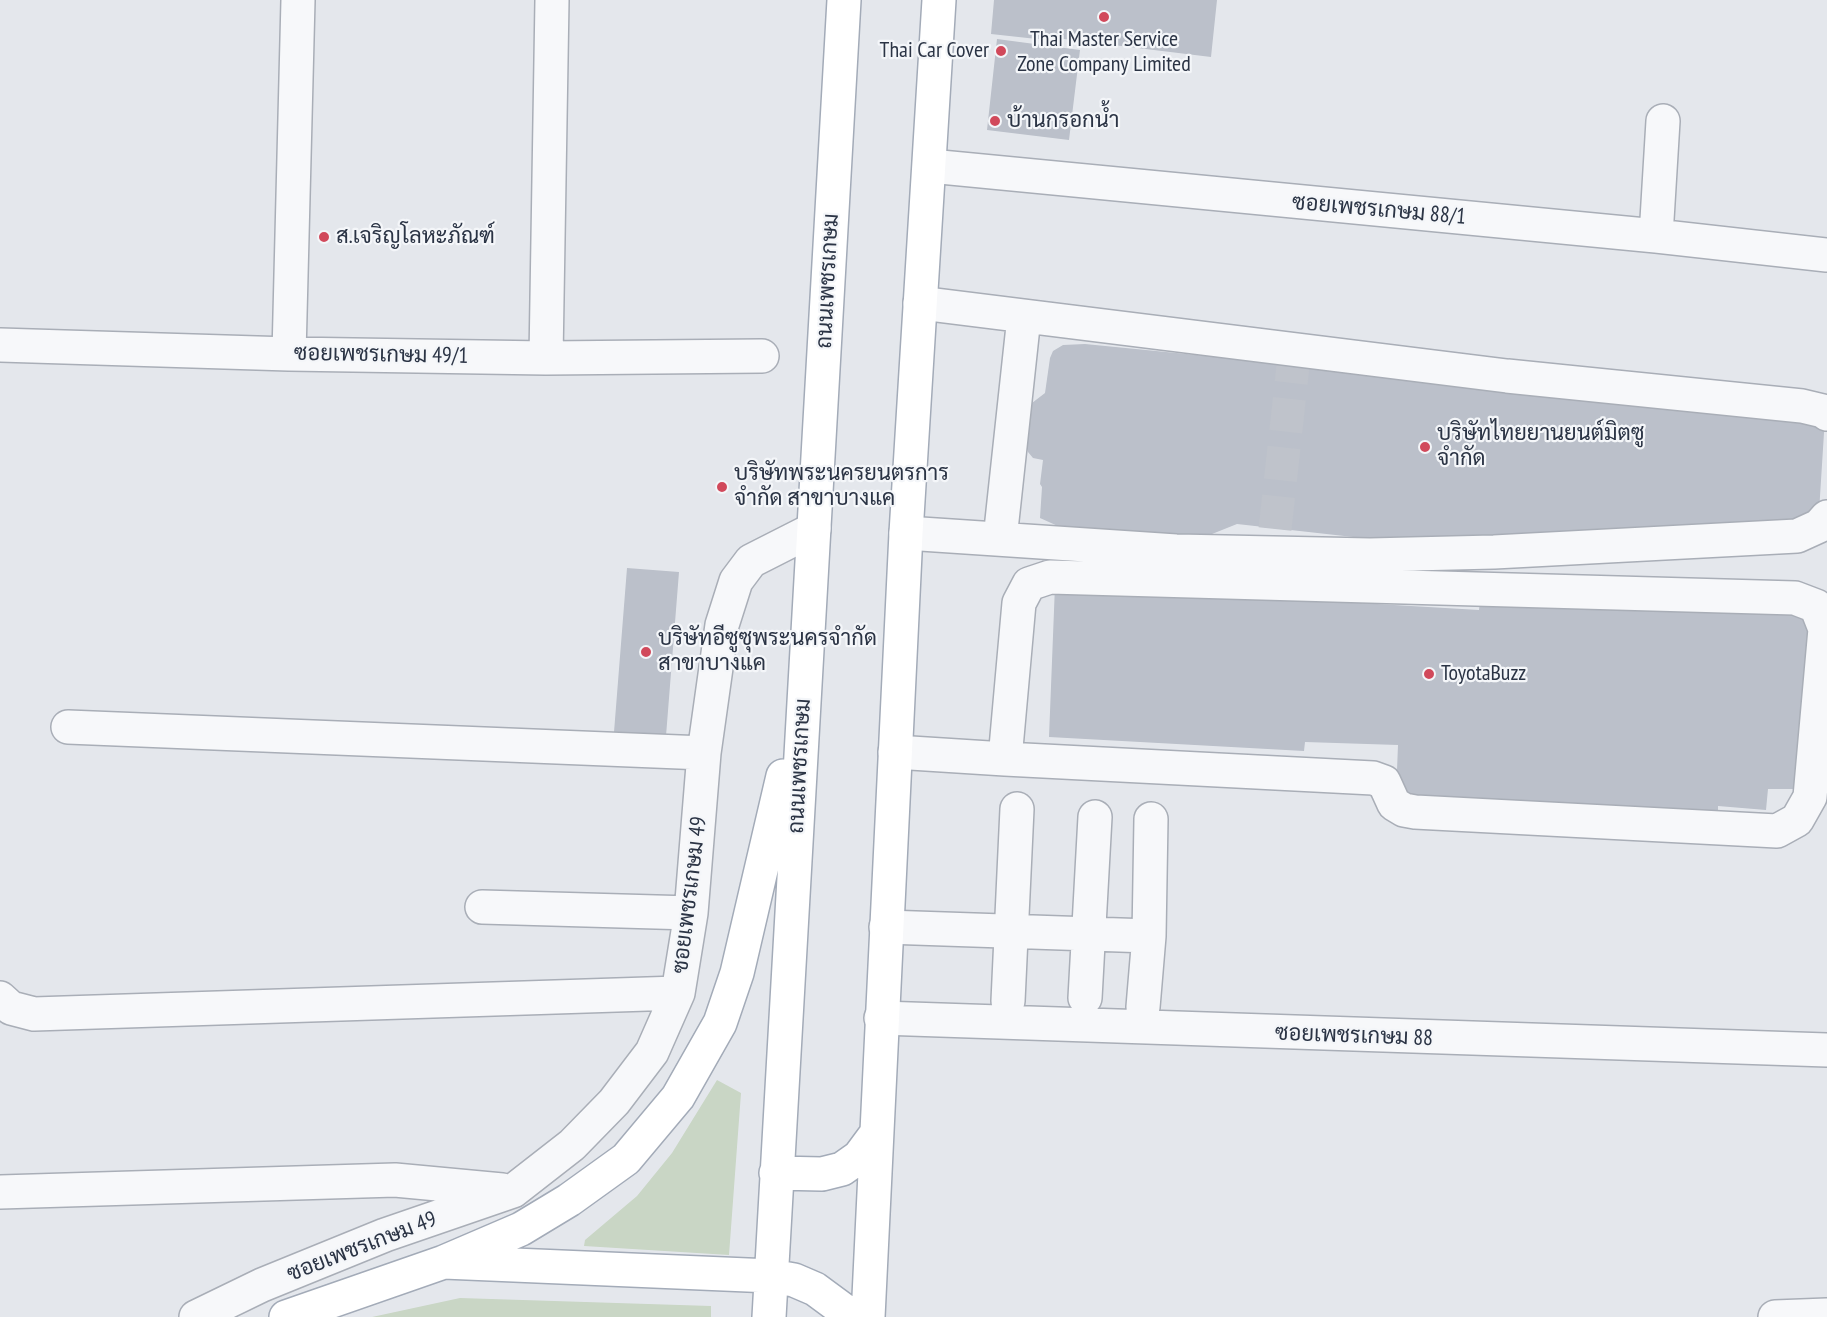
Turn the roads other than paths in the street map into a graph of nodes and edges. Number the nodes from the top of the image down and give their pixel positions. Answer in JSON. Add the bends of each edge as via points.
{"nodes":[{"id":1,"x":298,"y":0,"type":"edge"},
{"id":2,"x":552,"y":0,"type":"edge"},
{"id":3,"x":844,"y":0,"type":"edge"},
{"id":4,"x":939,"y":0,"type":"edge"},
{"id":5,"x":1663,"y":121,"type":"dead end"},
{"id":6,"x":930,"y":166,"type":"junction"},
{"id":7,"x":1656,"y":236,"type":"junction"},
{"id":8,"x":1827,"y":255,"type":"edge"},
{"id":9,"x":920,"y":303,"type":"junction"},
{"id":10,"x":1024,"y":317,"type":"junction"},
{"id":11,"x":0,"y":345,"type":"edge"},
{"id":12,"x":289,"y":354,"type":"junction"},
{"id":13,"x":762,"y":356,"type":"dead end"},
{"id":14,"x":546,"y":358,"type":"junction"},
{"id":15,"x":1827,"y":414,"type":"edge"},
{"id":16,"x":1827,"y":517,"type":"edge"},
{"id":17,"x":814,"y":529,"type":"junction"},
{"id":18,"x":906,"y":533,"type":"junction"},
{"id":19,"x":1000,"y":538,"type":"junction"},
{"id":20,"x":806,"y":657,"type":"junction"},
{"id":21,"x":68,"y":727,"type":"dead end"},
{"id":22,"x":894,"y":752,"type":"junction"},
{"id":23,"x":704,"y":753,"type":"junction"},
{"id":24,"x":1005,"y":759,"type":"junction"},
{"id":25,"x":1017,"y":809,"type":"dead end"},
{"id":26,"x":1095,"y":817,"type":"dead end"},
{"id":27,"x":1151,"y":819,"type":"dead end"},
{"id":28,"x":482,"y":907,"type":"dead end"},
{"id":29,"x":691,"y":913,"type":"junction"},
{"id":30,"x":886,"y":927,"type":"junction"},
{"id":31,"x":1010,"y":931,"type":"junction"},
{"id":32,"x":1089,"y":934,"type":"junction"},
{"id":33,"x":1149,"y":936,"type":"junction"},
{"id":34,"x":678,"y":993,"type":"junction"},
{"id":35,"x":0,"y":998,"type":"edge"},
{"id":36,"x":1085,"y":998,"type":"dead end"},
{"id":37,"x":1008,"y":1001,"type":"dead end"},
{"id":38,"x":1143,"y":1006,"type":"dead end"},
{"id":39,"x":881,"y":1018,"type":"junction"},
{"id":40,"x":1827,"y":1050,"type":"edge"},
{"id":41,"x":876,"y":1134,"type":"junction"},
{"id":42,"x":777,"y":1173,"type":"junction"},
{"id":43,"x":513,"y":1191,"type":"junction"},
{"id":44,"x":0,"y":1192,"type":"edge"},
{"id":45,"x":444,"y":1263,"type":"junction"},
{"id":46,"x":771,"y":1276,"type":"junction"},
{"id":47,"x":1827,"y":1316,"type":"edge"},
{"id":48,"x":196,"y":1317,"type":"edge"},
{"id":49,"x":286,"y":1317,"type":"edge"},
{"id":50,"x":768,"y":1317,"type":"edge"},
{"id":51,"x":853,"y":1317,"type":"edge"},
{"id":52,"x":868,"y":1317,"type":"edge"},
{"id":53,"x":1775,"y":1317,"type":"edge"}],
"edges":[{"from":1,"to":12,"type":"street"},
{"from":2,"to":14,"type":"street"},
{"from":3,"to":17,"type":"main road","name":"ถนนเพชรเกษม"},
{"from":4,"to":6,"type":"main road"},
{"from":5,"to":7,"type":"street"},
{"from":6,"to":7,"type":"street","name":"ซอยเพชรเกษม 88/1"},
{"from":6,"to":9,"type":"main road"},
{"from":7,"to":8,"type":"street","name":"ซอยเพชรเกษม 88/1"},
{"from":9,"to":10,"type":"street"},
{"from":9,"to":18,"type":"main road"},
{"from":10,"to":15,"type":"street","via":[[1294,358],[1802,406]]},
{"from":10,"to":19,"type":"street"},
{"from":11,"to":12,"type":"street","name":"ซอยเพชรเกษม 49/1"},
{"from":12,"to":14,"type":"street","name":"ซอยเพชรเกษม 49/1"},
{"from":13,"to":14,"type":"street","name":"ซอยเพชรเกษม 49/1"},
{"from":16,"to":19,"type":"street","via":[[1819,526],[1797,536],[1494,552],[1273,541],[1176,551]]},
{"from":17,"to":20,"type":"main road","name":"ถนนเพชรเกษม"},
{"from":17,"to":23,"type":"street","name":"ซอยเพชรเกษม 49","via":[[751,561],[735,581],[722,625]]},
{"from":18,"to":19,"type":"street"},
{"from":18,"to":22,"type":"main road"},
{"from":20,"to":42,"type":"main road","name":"ถนนเพชรเกษม"},
{"from":20,"to":45,"type":"main road","via":[[780,795],[737,973],[720,1023],[678,1097],[626,1159],[569,1200],[521,1229]]},
{"from":21,"to":23,"type":"street"},
{"from":22,"to":24,"type":"street"},
{"from":22,"to":30,"type":"main road"},
{"from":23,"to":29,"type":"street","name":"ซอยเพชรเกษม 49"},
{"from":24,"to":24,"type":"street","via":[[1374,778],[1384,782],[1394,804],[1414,812],[1777,831],[1797,820],[1810,797],[1826,629],[1816,606],[1795,598],[1050,578],[1029,584],[1019,603]]},
{"from":25,"to":31,"type":"street"},
{"from":26,"to":32,"type":"street"},
{"from":27,"to":33,"type":"street"},
{"from":28,"to":29,"type":"street"},
{"from":29,"to":34,"type":"street","name":"ซอยเพชรเกษม 49"},
{"from":30,"to":31,"type":"street"},
{"from":30,"to":39,"type":"main road"},
{"from":31,"to":32,"type":"street"},
{"from":31,"to":37,"type":"street"},
{"from":32,"to":33,"type":"street"},
{"from":32,"to":36,"type":"street"},
{"from":33,"to":38,"type":"street"},
{"from":34,"to":35,"type":"street","via":[[34,1014],[11,1008]]},
{"from":34,"to":43,"type":"street","name":"ซอยเพชรเกษม 49","via":[[652,1052],[614,1102],[572,1145]]},
{"from":39,"to":40,"type":"street","name":"ซอยเพชรเกษม 88"},
{"from":39,"to":41,"type":"main road"},
{"from":41,"to":42,"type":"main road","via":[[859,1157],[842,1169],[822,1174]]},
{"from":41,"to":52,"type":"main road"},
{"from":42,"to":46,"type":"main road","name":"ถนนเพชรเกษม"},
{"from":43,"to":44,"type":"street","via":[[395,1180]]},
{"from":43,"to":48,"type":"street","name":"ซอยเพชรเกษม 49","via":[[364,1244],[262,1285]]},
{"from":45,"to":46,"type":"main road"},
{"from":45,"to":49,"type":"main road"},
{"from":46,"to":50,"type":"main road","name":"ถนนเพชรเกษม"},
{"from":46,"to":51,"type":"main road","via":[[815,1288]]},
{"from":47,"to":53,"type":"street"}]}
